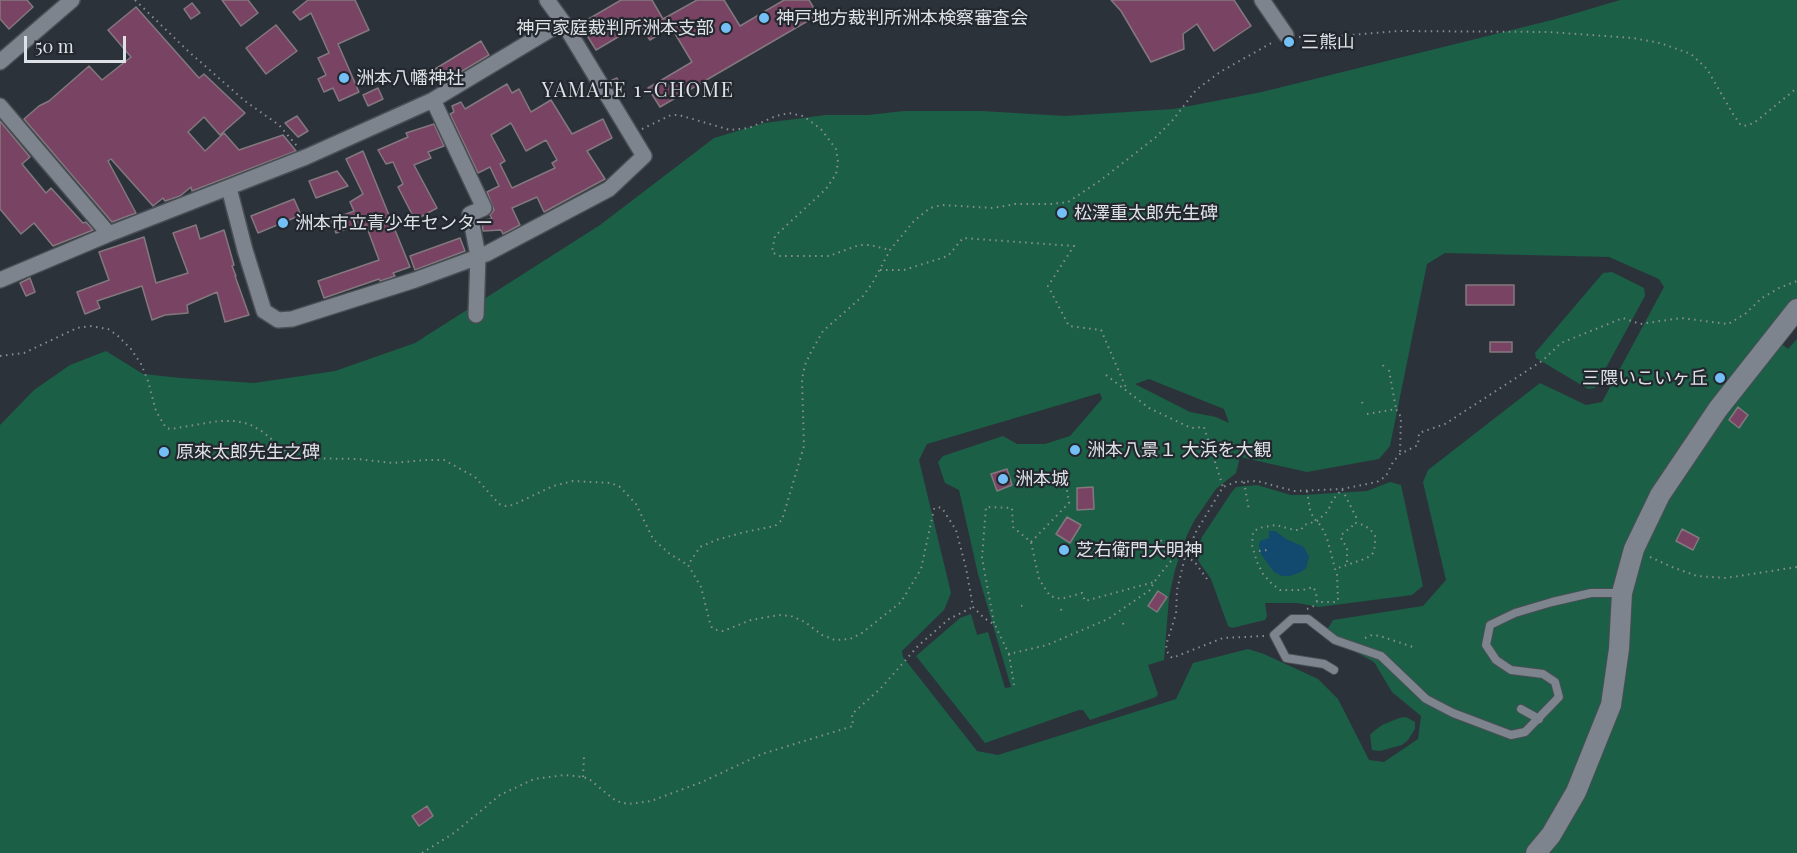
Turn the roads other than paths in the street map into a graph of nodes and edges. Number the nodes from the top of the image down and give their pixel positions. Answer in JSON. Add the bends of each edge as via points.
{"nodes":[{"id":1,"x":72,"y":0,"type":"edge"},
{"id":2,"x":548,"y":0,"type":"edge"},
{"id":3,"x":1262,"y":0,"type":"edge"},
{"id":4,"x":563,"y":22,"type":"junction"},
{"id":5,"x":1286,"y":35,"type":"road end"},
{"id":6,"x":0,"y":62,"type":"edge"},
{"id":7,"x":432,"y":100,"type":"junction"},
{"id":8,"x":0,"y":106,"type":"edge"},
{"id":9,"x":229,"y":188,"type":"junction"},
{"id":10,"x":109,"y":234,"type":"junction"},
{"id":11,"x":478,"y":256,"type":"junction"},
{"id":12,"x":0,"y":280,"type":"edge"},
{"id":13,"x":1797,"y":309,"type":"edge"},
{"id":14,"x":476,"y":315,"type":"dead end"},
{"id":15,"x":1622,"y":593,"type":"junction"},
{"id":16,"x":1334,"y":670,"type":"dead end"},
{"id":17,"x":1521,"y":709,"type":"dead end"},
{"id":18,"x":1539,"y":719,"type":"junction"},
{"id":19,"x":1536,"y":853,"type":"edge"}],
"edges":[{"from":1,"to":6,"type":"street"},
{"from":2,"to":4,"type":"street"},
{"from":3,"to":5,"type":"street"},
{"from":4,"to":7,"type":"street"},
{"from":4,"to":11,"type":"street","via":[[644,156],[609,189]]},
{"from":7,"to":9,"type":"street"},
{"from":7,"to":11,"type":"street","via":[[484,208],[470,214]]},
{"from":8,"to":10,"type":"street"},
{"from":9,"to":10,"type":"street"},
{"from":9,"to":11,"type":"street","via":[[264,311],[278,320],[292,320]]},
{"from":10,"to":12,"type":"street"},
{"from":11,"to":14,"type":"street"},
{"from":13,"to":15,"type":"street","via":[[1718,409],[1660,495],[1634,549]]},
{"from":15,"to":18,"type":"lane","via":[[1590,594],[1552,603],[1490,625],[1486,645],[1496,660],[1511,670],[1543,674],[1555,682],[1559,697]]},
{"from":15,"to":19,"type":"street","via":[[1611,705],[1576,792]]},
{"from":16,"to":18,"type":"lane","via":[[1324,664],[1286,658],[1274,635],[1292,619],[1308,619],[1335,640],[1381,656],[1426,699],[1453,713],[1511,735],[1525,732]]},
{"from":17,"to":18,"type":"lane"}]}
